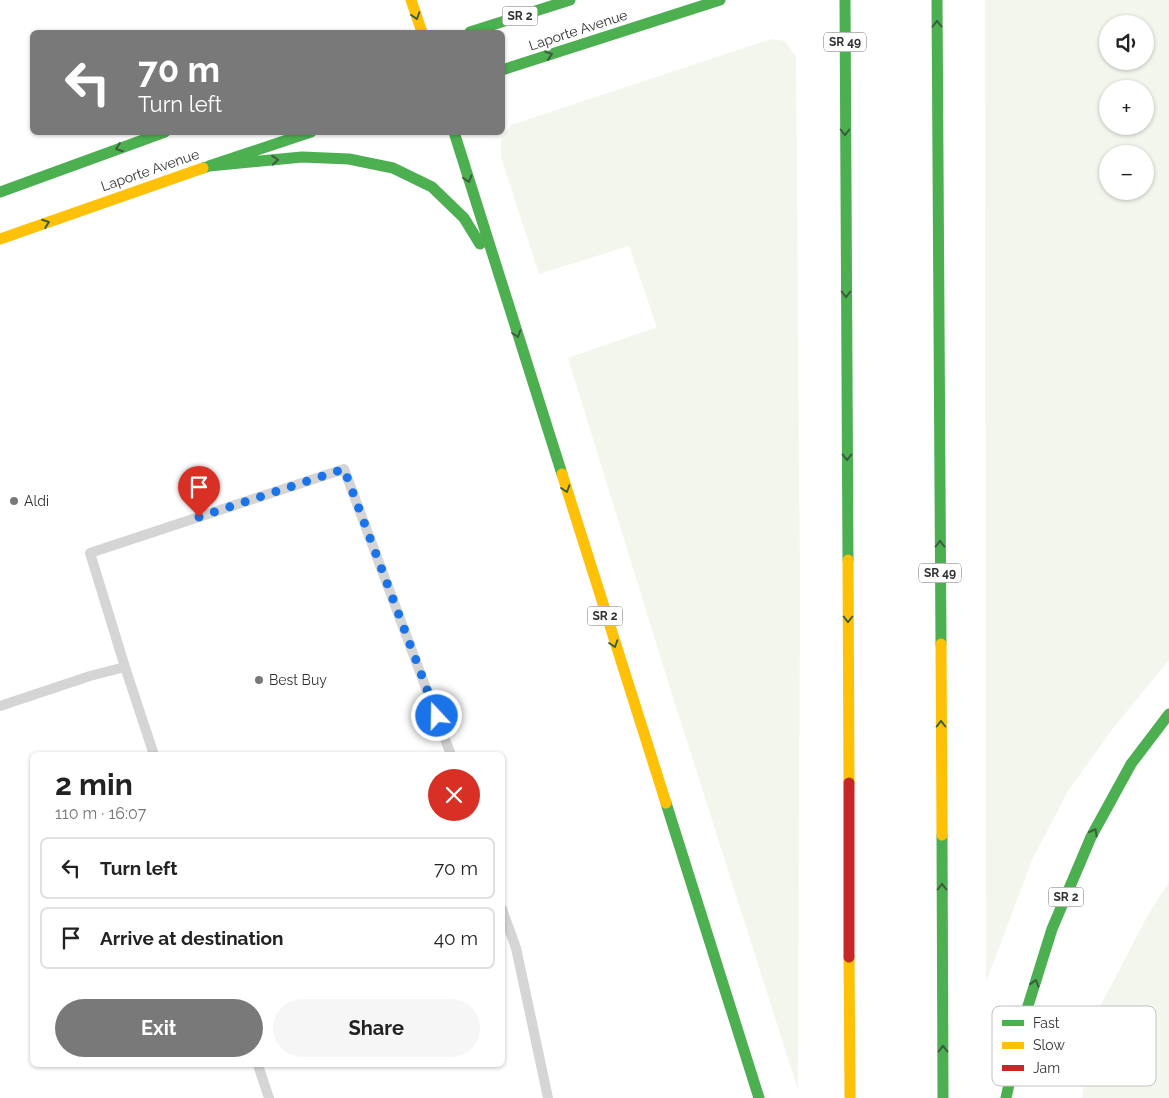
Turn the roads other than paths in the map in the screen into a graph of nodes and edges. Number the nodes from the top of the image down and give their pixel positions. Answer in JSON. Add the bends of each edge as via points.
{"nodes":[{"id":1,"x":411,"y":0,"type":"edge"},
{"id":2,"x":570,"y":0,"type":"edge"},
{"id":3,"x":720,"y":0,"type":"edge"},
{"id":4,"x":845,"y":0,"type":"edge"},
{"id":5,"x":937,"y":0,"type":"edge"},
{"id":6,"x":421,"y":30,"type":"edge"},
{"id":7,"x":476,"y":30,"type":"edge"},
{"id":8,"x":505,"y":69,"type":"edge"},
{"id":9,"x":157,"y":135,"type":"edge"},
{"id":10,"x":302,"y":135,"type":"edge"},
{"id":11,"x":455,"y":135,"type":"edge"},
{"id":12,"x":209,"y":166,"type":"junction"},
{"id":13,"x":0,"y":192,"type":"edge"},
{"id":14,"x":0,"y":239,"type":"edge"},
{"id":15,"x":496,"y":270,"type":"junction"},
{"id":16,"x":125,"y":667,"type":"junction"},
{"id":17,"x":0,"y":706,"type":"edge"},
{"id":18,"x":1169,"y":714,"type":"edge"},
{"id":19,"x":153,"y":752,"type":"edge"},
{"id":20,"x":450,"y":752,"type":"edge"},
{"id":21,"x":505,"y":917,"type":"edge"},
{"id":22,"x":1028,"y":1006,"type":"edge"},
{"id":23,"x":259,"y":1067,"type":"edge"},
{"id":24,"x":268,"y":1098,"type":"edge"},
{"id":25,"x":548,"y":1098,"type":"edge"},
{"id":26,"x":759,"y":1098,"type":"edge"},
{"id":27,"x":850,"y":1098,"type":"edge"},
{"id":28,"x":943,"y":1098,"type":"edge"}],
"edges":[{"from":1,"to":6,"type":"main road","one_way":true},
{"from":2,"to":7,"type":"main road","number":"SR 2"},
{"from":8,"to":3,"type":"main road","name":"Laporte Avenue","one_way":true},
{"from":4,"to":27,"type":"main road","number":"SR 49","one_way":true},
{"from":28,"to":5,"type":"main road","number":"SR 49","one_way":true},
{"from":9,"to":13,"type":"main road","one_way":true},
{"from":10,"to":12,"type":"main road","name":"Laporte Avenue"},
{"from":11,"to":15,"type":"main road","number":"SR 2","one_way":true},
{"from":14,"to":12,"type":"main road","name":"Laporte Avenue","one_way":true},
{"from":12,"to":15,"type":"main road","one_way":true,"via":[[302,157],[349,159],[392,168],[439,193],[464,218]]},
{"from":15,"to":26,"type":"main road","number":"SR 2","one_way":true},
{"from":16,"to":17,"type":"lane"},
{"from":16,"to":19,"type":"lane"},
{"from":16,"to":20,"type":"lane","via":[[90,553],[344,469]]},
{"from":22,"to":18,"type":"main road","number":"SR 2","one_way":true,"via":[[1052,930],[1096,829],[1131,764]]},
{"from":21,"to":25,"type":"lane","via":[[516,948]]},
{"from":23,"to":24,"type":"lane"}]}
